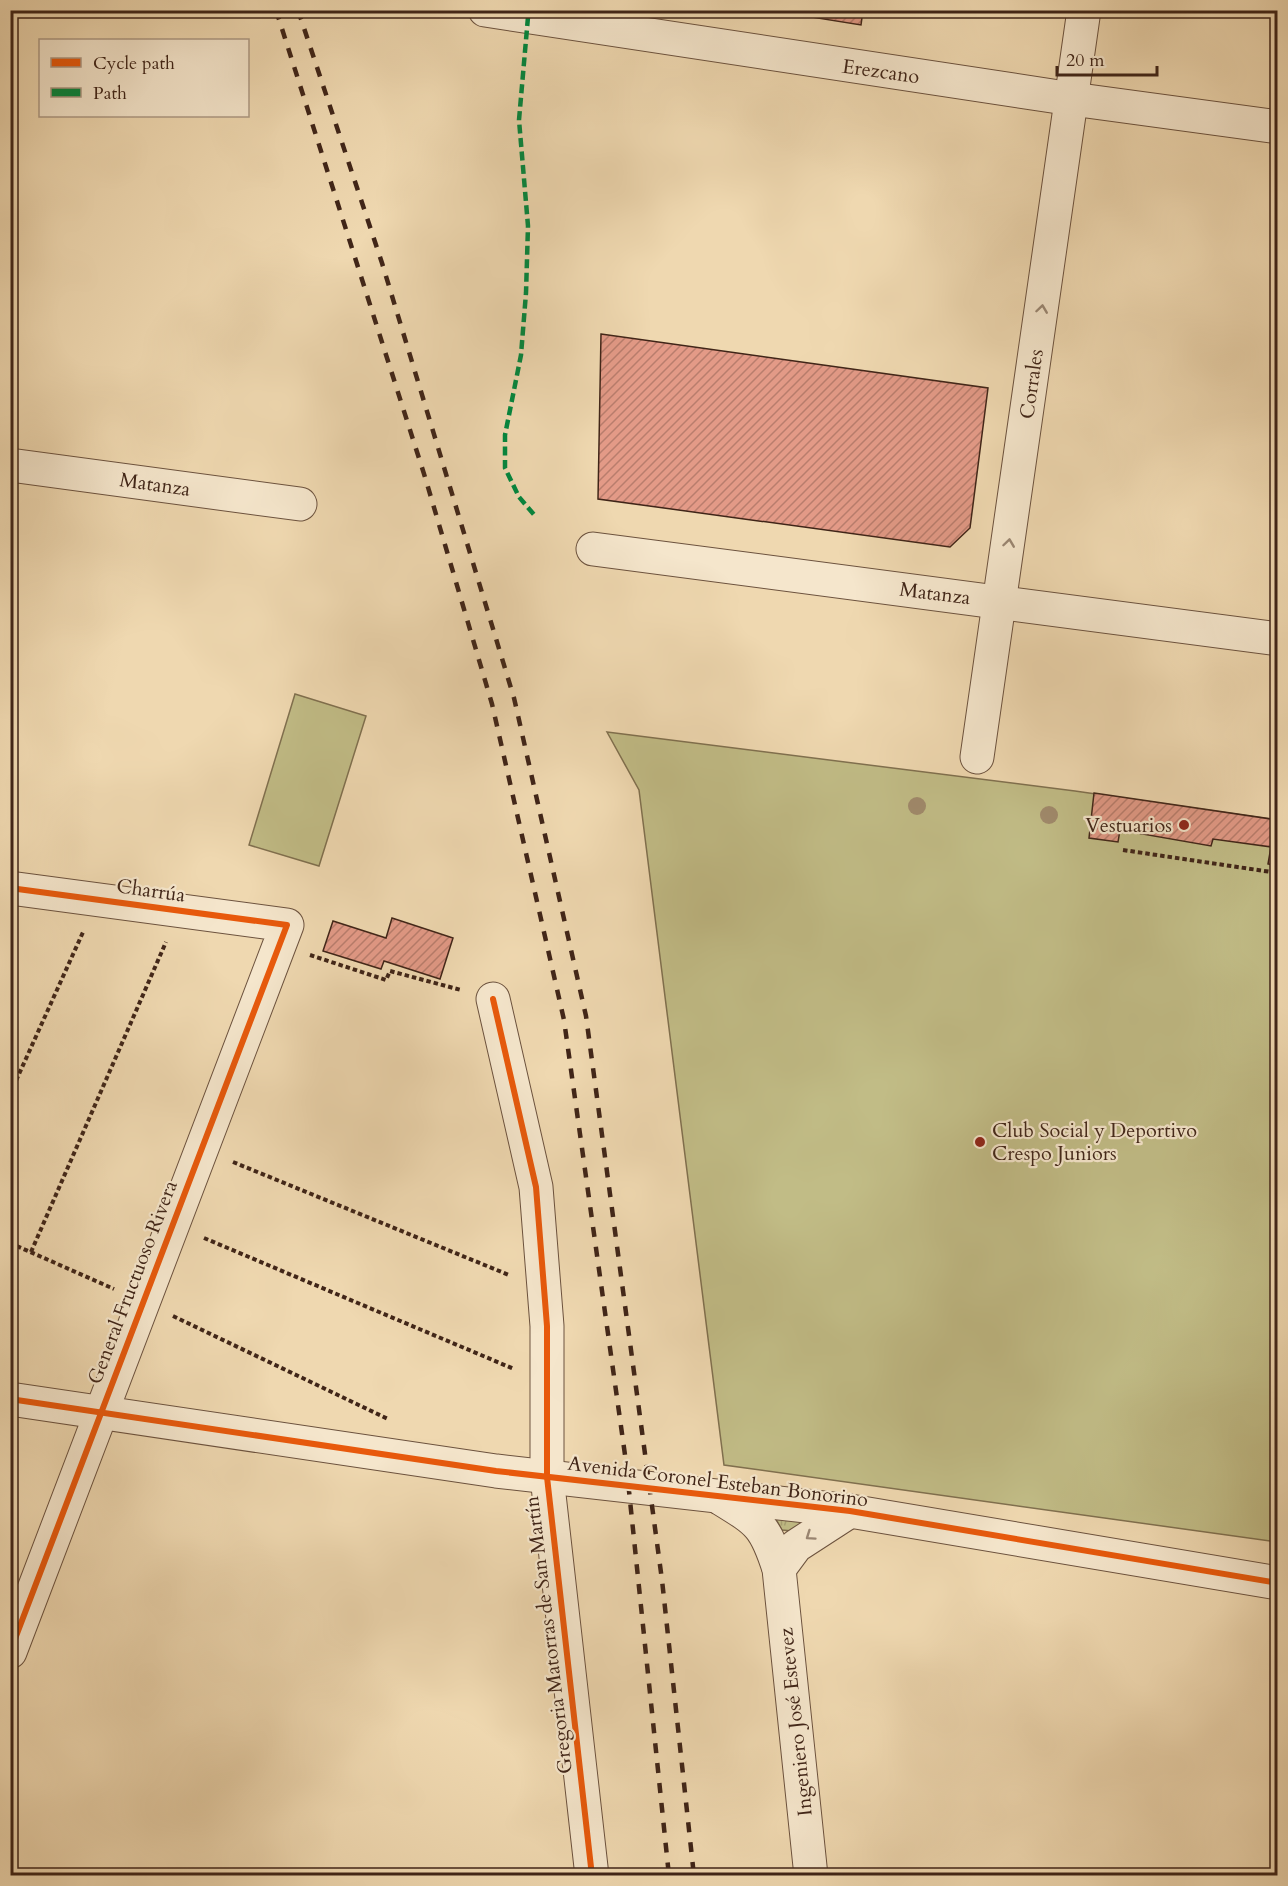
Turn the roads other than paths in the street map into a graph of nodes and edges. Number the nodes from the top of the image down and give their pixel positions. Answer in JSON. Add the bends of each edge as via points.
{"nodes":[{"id":1,"x":485,"y":10,"type":"edge"},
{"id":2,"x":1084,"y":10,"type":"edge"},
{"id":3,"x":1071,"y":99,"type":"junction"},
{"id":4,"x":1278,"y":127,"type":"edge"},
{"id":5,"x":10,"y":465,"type":"edge"},
{"id":6,"x":300,"y":504,"type":"dead end"},
{"id":7,"x":593,"y":549,"type":"dead end"},
{"id":8,"x":1001,"y":601,"type":"junction"},
{"id":9,"x":1278,"y":639,"type":"edge"},
{"id":10,"x":977,"y":757,"type":"dead end"},
{"id":11,"x":10,"y":888,"type":"edge"},
{"id":12,"x":283,"y":935,"type":"joint"},
{"id":13,"x":494,"y":999,"type":"road end"},
{"id":14,"x":10,"y":1399,"type":"edge"},
{"id":15,"x":100,"y":1413,"type":"junction"},
{"id":16,"x":547,"y":1477,"type":"junction"},
{"id":17,"x":720,"y":1498,"type":"junction"},
{"id":18,"x":850,"y":1511,"type":"junction"},
{"id":19,"x":779,"y":1569,"type":"junction"},
{"id":20,"x":1278,"y":1583,"type":"edge"},
{"id":21,"x":10,"y":1652,"type":"edge"},
{"id":22,"x":592,"y":1875,"type":"edge"},
{"id":23,"x":811,"y":1875,"type":"edge"}],
"edges":[{"from":1,"to":3,"type":"street","name":"Erezcano"},
{"from":2,"to":3,"type":"street","name":"Corrales"},
{"from":3,"to":4,"type":"street","name":"Erezcano"},
{"from":8,"to":3,"type":"street","name":"Corrales","one_way":true},
{"from":5,"to":6,"type":"street","name":"Matanza"},
{"from":7,"to":8,"type":"street","name":"Matanza"},
{"from":8,"to":9,"type":"street","name":"Matanza"},
{"from":8,"to":10,"type":"street","name":"Corrales"},
{"from":11,"to":12,"type":"street","name":"Charrúa","via":[[179,911]]},
{"from":12,"to":15,"type":"street","name":"General Fructuoso Rivera"},
{"from":13,"to":16,"type":"street","name":"Gregoria Matorras de San Martín","via":[[536,1187],[544,1290]]},
{"from":14,"to":15,"type":"street","name":"Avenida Coronel Esteban Bonorino"},
{"from":15,"to":16,"type":"street","name":"Avenida Coronel Esteban Bonorino"},
{"from":15,"to":21,"type":"street","name":"General Fructuoso Rivera"},
{"from":16,"to":17,"type":"street","name":"Avenida Coronel Esteban Bonorino"},
{"from":16,"to":22,"type":"street","name":"Gregoria Matorras de San Martín"},
{"from":17,"to":18,"type":"street","name":"Avenida Coronel Esteban Bonorino"},
{"from":17,"to":19,"type":"street","name":"Ingeniero José Estevez","via":[[748,1515],[768,1535]]},
{"from":18,"to":19,"type":"street","one_way":true,"via":[[796,1546]]},
{"from":18,"to":20,"type":"street","name":"Avenida Coronel Esteban Bonorino"},
{"from":19,"to":23,"type":"street","name":"Ingeniero José Estevez"}]}
